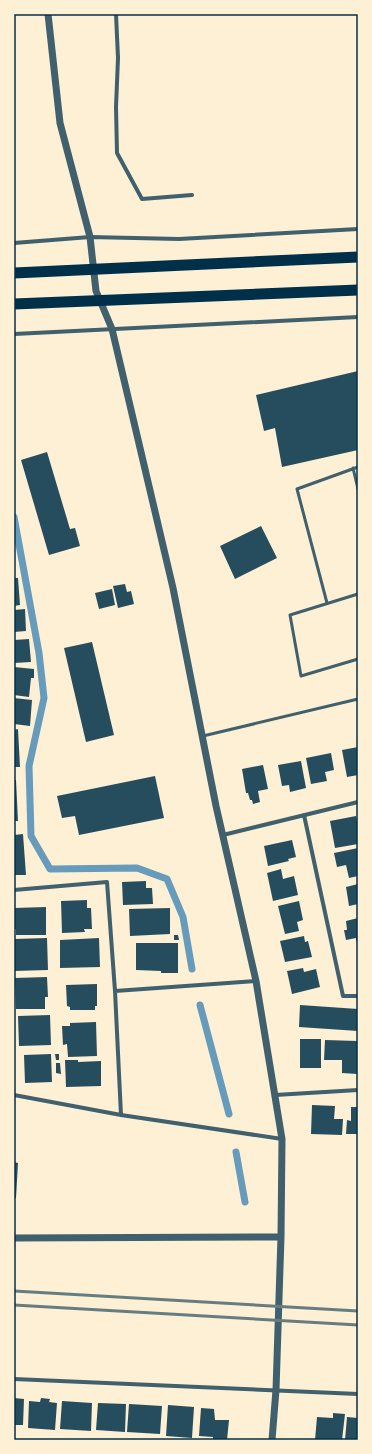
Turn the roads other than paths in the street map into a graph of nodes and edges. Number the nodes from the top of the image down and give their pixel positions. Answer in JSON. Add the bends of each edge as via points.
{"nodes":[{"id":1,"x":48,"y":14,"type":"edge"},
{"id":2,"x":116,"y":14,"type":"edge"},
{"id":3,"x":192,"y":196,"type":"dead end"},
{"id":4,"x":358,"y":229,"type":"edge"},
{"id":5,"x":90,"y":237,"type":"junction"},
{"id":6,"x":14,"y":243,"type":"edge"},
{"id":7,"x":358,"y":257,"type":"edge"},
{"id":8,"x":14,"y":273,"type":"edge"},
{"id":9,"x":358,"y":290,"type":"edge"},
{"id":10,"x":14,"y":304,"type":"edge"},
{"id":11,"x":358,"y":317,"type":"edge"},
{"id":12,"x":112,"y":329,"type":"junction"},
{"id":13,"x":14,"y":334,"type":"edge"},
{"id":14,"x":358,"y":466,"type":"edge"},
{"id":15,"x":353,"y":468,"type":"junction"},
{"id":16,"x":358,"y":489,"type":"edge"},
{"id":17,"x":358,"y":594,"type":"edge"},
{"id":18,"x":326,"y":603,"type":"junction"},
{"id":19,"x":358,"y":659,"type":"edge"},
{"id":20,"x":358,"y":699,"type":"edge"},
{"id":21,"x":203,"y":736,"type":"junction"},
{"id":22,"x":358,"y":802,"type":"edge"},
{"id":23,"x":304,"y":815,"type":"junction"},
{"id":24,"x":222,"y":835,"type":"junction"},
{"id":25,"x":14,"y":890,"type":"edge"},
{"id":26,"x":256,"y":981,"type":"junction"},
{"id":27,"x":115,"y":991,"type":"junction"},
{"id":28,"x":358,"y":996,"type":"edge"},
{"id":29,"x":358,"y":1090,"type":"edge"},
{"id":30,"x":14,"y":1095,"type":"edge"},
{"id":31,"x":275,"y":1095,"type":"junction"},
{"id":32,"x":121,"y":1115,"type":"junction"},
{"id":33,"x":282,"y":1139,"type":"junction"},
{"id":34,"x":282,"y":1236,"type":"junction"},
{"id":35,"x":14,"y":1238,"type":"edge"},
{"id":36,"x":14,"y":1379,"type":"edge"},
{"id":37,"x":276,"y":1390,"type":"junction"},
{"id":38,"x":358,"y":1394,"type":"edge"},
{"id":39,"x":272,"y":1440,"type":"edge"}],
"edges":[{"from":1,"to":5,"type":"street","via":[[60,123]]},
{"from":2,"to":3,"type":"street","via":[[117,154],[142,199]]},
{"from":4,"to":5,"type":"street","via":[[178,238]]},
{"from":5,"to":6,"type":"street"},
{"from":5,"to":12,"type":"street","via":[[96,291]]},
{"from":7,"to":8,"type":"highway"},
{"from":9,"to":10,"type":"highway"},
{"from":11,"to":12,"type":"street"},
{"from":12,"to":13,"type":"street"},
{"from":12,"to":21,"type":"street","via":[[173,588]]},
{"from":14,"to":15,"type":"lane"},
{"from":15,"to":16,"type":"lane"},
{"from":15,"to":18,"type":"lane","via":[[297,489]]},
{"from":17,"to":18,"type":"lane"},
{"from":18,"to":19,"type":"lane","via":[[290,615],[301,676]]},
{"from":20,"to":21,"type":"lane"},
{"from":21,"to":24,"type":"street"},
{"from":22,"to":23,"type":"street"},
{"from":23,"to":24,"type":"street"},
{"from":23,"to":28,"type":"street","via":[[343,996]]},
{"from":24,"to":26,"type":"street"},
{"from":25,"to":27,"type":"street","via":[[107,882]]},
{"from":26,"to":27,"type":"street"},
{"from":26,"to":31,"type":"street"},
{"from":27,"to":32,"type":"street"},
{"from":29,"to":31,"type":"street"},
{"from":30,"to":32,"type":"street"},
{"from":31,"to":33,"type":"street"},
{"from":32,"to":33,"type":"street"},
{"from":33,"to":34,"type":"street"},
{"from":34,"to":35,"type":"street"},
{"from":34,"to":37,"type":"street"},
{"from":36,"to":37,"type":"street"},
{"from":37,"to":38,"type":"street"},
{"from":37,"to":39,"type":"street"}]}
